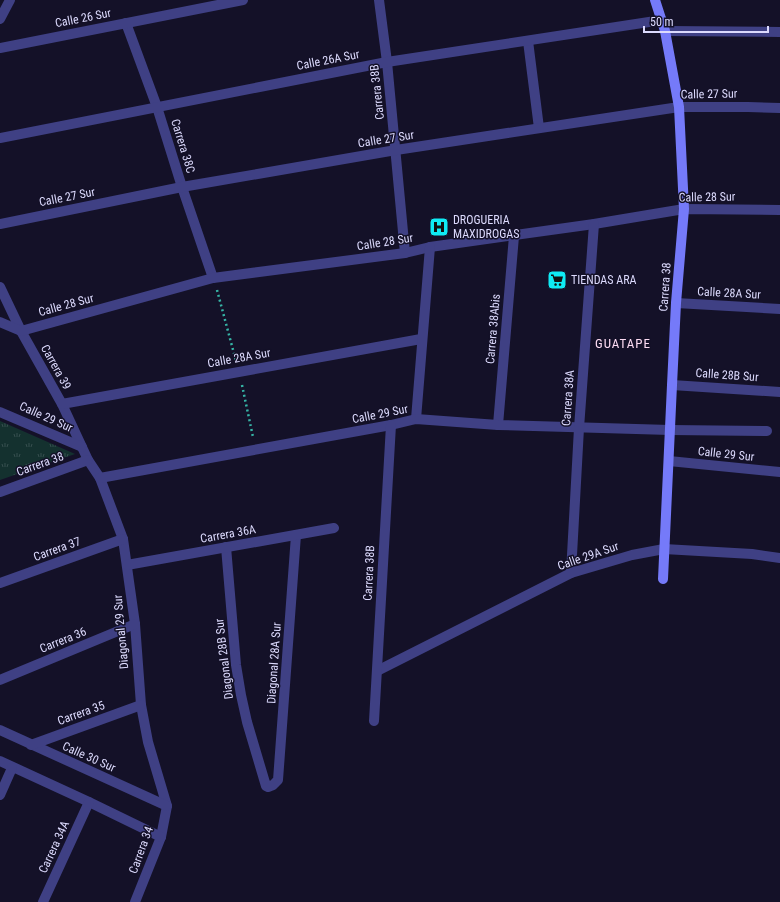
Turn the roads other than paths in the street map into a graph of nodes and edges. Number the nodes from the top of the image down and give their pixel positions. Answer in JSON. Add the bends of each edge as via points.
{"nodes":[{"id":1,"x":10,"y":0,"type":"edge"},
{"id":2,"x":201,"y":0,"type":"edge"},
{"id":3,"x":242,"y":0,"type":"edge"},
{"id":4,"x":379,"y":0,"type":"edge"},
{"id":5,"x":656,"y":0,"type":"edge"},
{"id":6,"x":211,"y":6,"type":"junction"},
{"id":7,"x":0,"y":19,"type":"edge"},
{"id":8,"x":662,"y":20,"type":"junction"},
{"id":9,"x":126,"y":23,"type":"junction"},
{"id":10,"x":665,"y":31,"type":"junction"},
{"id":11,"x":780,"y":32,"type":"edge"},
{"id":12,"x":528,"y":41,"type":"junction"},
{"id":13,"x":0,"y":48,"type":"edge"},
{"id":14,"x":387,"y":62,"type":"junction"},
{"id":15,"x":157,"y":107,"type":"junction"},
{"id":16,"x":679,"y":107,"type":"junction"},
{"id":17,"x":780,"y":108,"type":"edge"},
{"id":18,"x":539,"y":128,"type":"junction"},
{"id":19,"x":0,"y":138,"type":"edge"},
{"id":20,"x":396,"y":150,"type":"junction"},
{"id":21,"x":182,"y":187,"type":"junction"},
{"id":22,"x":684,"y":209,"type":"junction"},
{"id":23,"x":780,"y":210,"type":"edge"},
{"id":24,"x":0,"y":224,"type":"edge"},
{"id":25,"x":594,"y":224,"type":"junction"},
{"id":26,"x":514,"y":236,"type":"junction"},
{"id":27,"x":430,"y":248,"type":"junction"},
{"id":28,"x":405,"y":253,"type":"junction"},
{"id":29,"x":213,"y":278,"type":"junction"},
{"id":30,"x":0,"y":287,"type":"edge"},
{"id":31,"x":676,"y":303,"type":"junction"},
{"id":32,"x":780,"y":309,"type":"edge"},
{"id":33,"x":0,"y":322,"type":"edge"},
{"id":34,"x":21,"y":331,"type":"junction"},
{"id":35,"x":422,"y":338,"type":"junction"},
{"id":36,"x":672,"y":385,"type":"junction"},
{"id":37,"x":780,"y":392,"type":"edge"},
{"id":38,"x":62,"y":404,"type":"junction"},
{"id":39,"x":0,"y":412,"type":"edge"},
{"id":40,"x":416,"y":420,"type":"junction"},
{"id":41,"x":498,"y":425,"type":"junction"},
{"id":42,"x":391,"y":426,"type":"junction"},
{"id":43,"x":579,"y":428,"type":"junction"},
{"id":44,"x":670,"y":430,"type":"junction"},
{"id":45,"x":767,"y":431,"type":"dead end"},
{"id":46,"x":82,"y":447,"type":"junction"},
{"id":47,"x":88,"y":460,"type":"junction"},
{"id":48,"x":669,"y":461,"type":"junction"},
{"id":49,"x":780,"y":472,"type":"edge"},
{"id":50,"x":100,"y":478,"type":"junction"},
{"id":51,"x":0,"y":492,"type":"edge"},
{"id":52,"x":334,"y":528,"type":"dead end"},
{"id":53,"x":296,"y":535,"type":"junction"},
{"id":54,"x":123,"y":539,"type":"junction"},
{"id":55,"x":226,"y":547,"type":"junction"},
{"id":56,"x":664,"y":550,"type":"junction"},
{"id":57,"x":780,"y":558,"type":"edge"},
{"id":58,"x":127,"y":565,"type":"junction"},
{"id":59,"x":571,"y":573,"type":"junction"},
{"id":60,"x":663,"y":578,"type":"dead end"},
{"id":61,"x":0,"y":583,"type":"edge"},
{"id":62,"x":135,"y":624,"type":"junction"},
{"id":63,"x":377,"y":671,"type":"junction"},
{"id":64,"x":0,"y":680,"type":"edge"},
{"id":65,"x":141,"y":705,"type":"junction"},
{"id":66,"x":374,"y":721,"type":"dead end"},
{"id":67,"x":0,"y":730,"type":"edge"},
{"id":68,"x":31,"y":745,"type":"junction"},
{"id":69,"x":0,"y":762,"type":"edge"},
{"id":70,"x":12,"y":768,"type":"junction"},
{"id":71,"x":268,"y":787,"type":"joint"},
{"id":72,"x":0,"y":795,"type":"edge"},
{"id":73,"x":89,"y":802,"type":"junction"},
{"id":74,"x":167,"y":806,"type":"junction"},
{"id":75,"x":161,"y":837,"type":"junction"},
{"id":76,"x":43,"y":902,"type":"edge"},
{"id":77,"x":135,"y":902,"type":"edge"}],
"edges":[{"from":1,"to":7,"type":"street"},
{"from":2,"to":6,"type":"street"},
{"from":3,"to":6,"type":"street","name":"Calle 26 Sur"},
{"from":4,"to":14,"type":"street","name":"Carrera 38B"},
{"from":5,"to":8,"type":"street","name":"Carrera 38"},
{"from":6,"to":9,"type":"street","name":"Calle 26 Sur"},
{"from":8,"to":10,"type":"street","name":"Carrera 38"},
{"from":8,"to":12,"type":"street","name":"Calle 26A Sur"},
{"from":9,"to":13,"type":"street","name":"Calle 26 Sur"},
{"from":9,"to":15,"type":"street","name":"Carrera 38C"},
{"from":10,"to":11,"type":"street"},
{"from":10,"to":16,"type":"street","name":"Carrera 38"},
{"from":12,"to":14,"type":"street","name":"Calle 26A Sur"},
{"from":12,"to":18,"type":"street"},
{"from":14,"to":15,"type":"street","name":"Calle 26A Sur"},
{"from":14,"to":20,"type":"street","name":"Carrera 38B"},
{"from":15,"to":19,"type":"street","name":"Calle 26A Sur"},
{"from":15,"to":21,"type":"street","name":"Carrera 38C"},
{"from":16,"to":17,"type":"street","name":"Calle 27 Sur"},
{"from":16,"to":18,"type":"street","name":"Calle 27 Sur"},
{"from":16,"to":22,"type":"street","name":"Carrera 38"},
{"from":18,"to":20,"type":"street","name":"Calle 27 Sur"},
{"from":20,"to":21,"type":"street","name":"Calle 27 Sur"},
{"from":20,"to":28,"type":"street","name":"Carrera 38B"},
{"from":21,"to":24,"type":"street","name":"Calle 27 Sur"},
{"from":21,"to":29,"type":"street","name":"Carrera 38C"},
{"from":22,"to":23,"type":"street","name":"Calle 28 Sur"},
{"from":22,"to":25,"type":"street","name":"Calle 28 Sur"},
{"from":22,"to":31,"type":"street","name":"Carrera 38"},
{"from":25,"to":26,"type":"street","name":"Calle 28 Sur"},
{"from":25,"to":43,"type":"street","name":"Carrera 38A"},
{"from":26,"to":27,"type":"street","name":"Calle 28 Sur"},
{"from":26,"to":41,"type":"street","name":"Carrera 38Abis"},
{"from":27,"to":28,"type":"street","name":"Calle 28 Sur"},
{"from":27,"to":35,"type":"street"},
{"from":28,"to":29,"type":"street","name":"Calle 28 Sur"},
{"from":29,"to":34,"type":"street","name":"Calle 28 Sur"},
{"from":30,"to":34,"type":"street","name":"Carrera 39"},
{"from":31,"to":32,"type":"street","name":"Calle 28A Sur"},
{"from":31,"to":36,"type":"street","name":"Carrera 38"},
{"from":33,"to":34,"type":"street"},
{"from":34,"to":38,"type":"street","name":"Carrera 39"},
{"from":35,"to":38,"type":"street","name":"Calle 28A Sur"},
{"from":35,"to":40,"type":"street"},
{"from":36,"to":37,"type":"street","name":"Calle 28B Sur"},
{"from":36,"to":44,"type":"street","name":"Carrera 38"},
{"from":38,"to":46,"type":"street","name":"Carrera 39"},
{"from":39,"to":46,"type":"street","name":"Calle 29 Sur"},
{"from":40,"to":41,"type":"street","name":"Calle 29 Sur"},
{"from":40,"to":42,"type":"street","name":"Calle 29 Sur"},
{"from":41,"to":43,"type":"street","name":"Calle 29 Sur"},
{"from":42,"to":50,"type":"street","name":"Calle 29 Sur"},
{"from":42,"to":63,"type":"street","name":"Carrera 38B"},
{"from":43,"to":44,"type":"street","name":"Calle 29 Sur"},
{"from":43,"to":59,"type":"street","name":"Carrera 38A"},
{"from":44,"to":45,"type":"street","name":"Calle 29 Sur"},
{"from":44,"to":48,"type":"street","name":"Carrera 38"},
{"from":46,"to":47,"type":"street","name":"Carrera 39"},
{"from":47,"to":50,"type":"street","name":"Diagonal 29 Sur"},
{"from":47,"to":51,"type":"street","name":"Carrera 38"},
{"from":48,"to":49,"type":"street","name":"Calle 29 Sur"},
{"from":48,"to":56,"type":"street","name":"Carrera 38"},
{"from":50,"to":54,"type":"street","name":"Diagonal 29 Sur"},
{"from":52,"to":53,"type":"street","name":"Carrera 36A"},
{"from":53,"to":55,"type":"street","name":"Carrera 36A"},
{"from":53,"to":71,"type":"street","name":"Diagonal 28A Sur","via":[[278,780]]},
{"from":54,"to":58,"type":"street","name":"Diagonal 29 Sur"},
{"from":54,"to":61,"type":"street","name":"Carrera 37"},
{"from":55,"to":58,"type":"street","name":"Carrera 36A"},
{"from":55,"to":71,"type":"street","name":"Diagonal 28B Sur","via":[[240,695]]},
{"from":56,"to":57,"type":"street","name":"Calle 29A Sur","via":[[752,554]]},
{"from":56,"to":59,"type":"street","name":"Calle 29A Sur","via":[[632,555]]},
{"from":56,"to":60,"type":"street","name":"Carrera 38"},
{"from":58,"to":62,"type":"street","name":"Diagonal 29 Sur"},
{"from":59,"to":63,"type":"street","name":"Calle 29A Sur"},
{"from":62,"to":64,"type":"street","name":"Carrera 36"},
{"from":62,"to":65,"type":"street","name":"Diagonal 29 Sur"},
{"from":63,"to":66,"type":"street","name":"Carrera 38B"},
{"from":65,"to":68,"type":"street","name":"Carrera 35"},
{"from":65,"to":74,"type":"street","name":"Diagonal 29 Sur","via":[[148,742]]},
{"from":67,"to":68,"type":"street","name":"Calle 30 Sur"},
{"from":68,"to":74,"type":"street","name":"Calle 30 Sur"},
{"from":69,"to":70,"type":"street"},
{"from":70,"to":72,"type":"street"},
{"from":70,"to":73,"type":"street"},
{"from":73,"to":75,"type":"street"},
{"from":73,"to":76,"type":"street","name":"Carrera 34A"},
{"from":74,"to":75,"type":"street","name":"Carrera 34"},
{"from":75,"to":77,"type":"street","name":"Carrera 34"}]}
